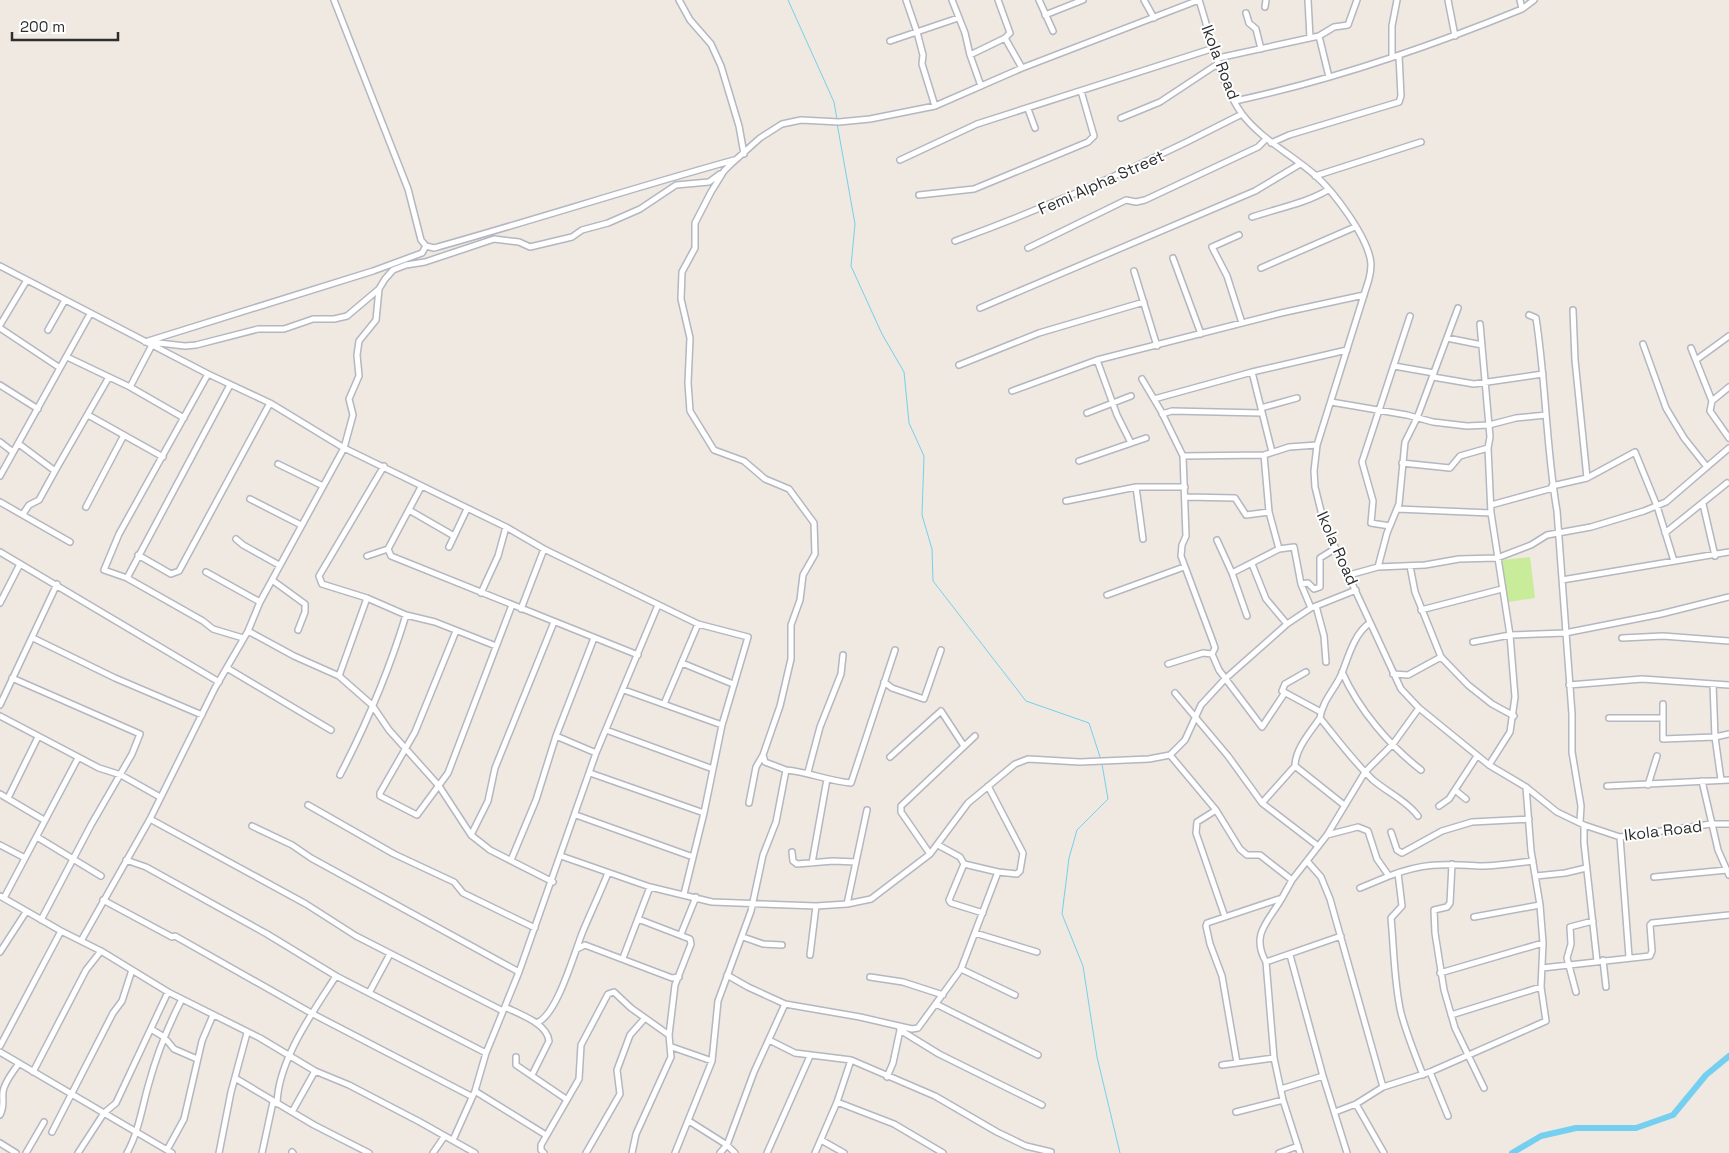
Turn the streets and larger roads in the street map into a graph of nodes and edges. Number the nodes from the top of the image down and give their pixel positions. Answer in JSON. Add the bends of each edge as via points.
{"nodes":[{"id":1,"x":334,"y":0,"type":"edge"},
{"id":2,"x":680,"y":0,"type":"edge"},
{"id":3,"x":906,"y":0,"type":"edge"},
{"id":4,"x":952,"y":0,"type":"edge"},
{"id":5,"x":998,"y":0,"type":"edge"},
{"id":6,"x":1039,"y":0,"type":"edge"},
{"id":7,"x":1084,"y":0,"type":"edge"},
{"id":8,"x":1144,"y":0,"type":"edge"},
{"id":9,"x":1199,"y":0,"type":"edge"},
{"id":10,"x":1266,"y":0,"type":"edge"},
{"id":11,"x":1308,"y":0,"type":"edge"},
{"id":12,"x":1357,"y":0,"type":"edge"},
{"id":13,"x":1397,"y":0,"type":"edge"},
{"id":14,"x":1448,"y":0,"type":"edge"},
{"id":15,"x":1520,"y":0,"type":"edge"},
{"id":16,"x":1534,"y":0,"type":"edge"},
{"id":17,"x":1265,"y":7,"type":"dead end"},
{"id":18,"x":1522,"y":9,"type":"junction"},
{"id":19,"x":1246,"y":14,"type":"dead end"},
{"id":20,"x":1045,"y":15,"type":"junction"},
{"id":21,"x":958,"y":18,"type":"junction"},
{"id":22,"x":1154,"y":18,"type":"junction"},
{"id":23,"x":1053,"y":31,"type":"dead end"},
{"id":24,"x":917,"y":32,"type":"junction"},
{"id":25,"x":1319,"y":36,"type":"junction"},
{"id":26,"x":1455,"y":36,"type":"junction"},
{"id":27,"x":1005,"y":38,"type":"junction"},
{"id":28,"x":1310,"y":38,"type":"junction"},
{"id":29,"x":890,"y":41,"type":"dead end"},
{"id":30,"x":1214,"y":48,"type":"junction"},
{"id":31,"x":1261,"y":48,"type":"junction"},
{"id":32,"x":970,"y":55,"type":"junction"},
{"id":33,"x":1399,"y":56,"type":"junction"},
{"id":34,"x":1392,"y":57,"type":"junction"},
{"id":35,"x":1218,"y":60,"type":"junction"},
{"id":36,"x":1022,"y":68,"type":"junction"},
{"id":37,"x":1329,"y":76,"type":"junction"},
{"id":38,"x":981,"y":86,"type":"junction"},
{"id":39,"x":1081,"y":91,"type":"junction"},
{"id":40,"x":1234,"y":100,"type":"junction"},
{"id":41,"x":934,"y":106,"type":"junction"},
{"id":42,"x":1028,"y":109,"type":"junction"},
{"id":43,"x":1242,"y":114,"type":"junction"},
{"id":44,"x":1121,"y":118,"type":"dead end"},
{"id":45,"x":1035,"y":128,"type":"dead end"},
{"id":46,"x":1269,"y":141,"type":"junction"},
{"id":47,"x":1422,"y":142,"type":"dead end"},
{"id":48,"x":744,"y":154,"type":"junction"},
{"id":49,"x":737,"y":159,"type":"junction"},
{"id":50,"x":900,"y":160,"type":"dead end"},
{"id":51,"x":1300,"y":164,"type":"junction"},
{"id":52,"x":724,"y":171,"type":"junction"},
{"id":53,"x":1315,"y":176,"type":"junction"},
{"id":54,"x":1328,"y":190,"type":"junction"},
{"id":55,"x":919,"y":195,"type":"dead end"},
{"id":56,"x":1252,"y":217,"type":"dead end"},
{"id":57,"x":1355,"y":228,"type":"junction"},
{"id":58,"x":1239,"y":236,"type":"dead end"},
{"id":59,"x":955,"y":241,"type":"dead end"},
{"id":60,"x":426,"y":246,"type":"junction"},
{"id":61,"x":1028,"y":248,"type":"dead end"},
{"id":62,"x":1173,"y":258,"type":"dead end"},
{"id":63,"x":0,"y":266,"type":"edge"},
{"id":64,"x":1261,"y":268,"type":"dead end"},
{"id":65,"x":1134,"y":271,"type":"dead end"},
{"id":66,"x":28,"y":280,"type":"junction"},
{"id":67,"x":379,"y":289,"type":"junction"},
{"id":68,"x":1364,"y":295,"type":"junction"},
{"id":69,"x":66,"y":300,"type":"junction"},
{"id":70,"x":1144,"y":302,"type":"junction"},
{"id":71,"x":980,"y":308,"type":"dead end"},
{"id":72,"x":1458,"y":308,"type":"dead end"},
{"id":73,"x":1573,"y":310,"type":"dead end"},
{"id":74,"x":90,"y":314,"type":"junction"},
{"id":75,"x":1529,"y":315,"type":"dead end"},
{"id":76,"x":1410,"y":316,"type":"dead end"},
{"id":77,"x":1242,"y":323,"type":"junction"},
{"id":78,"x":1480,"y":324,"type":"dead end"},
{"id":79,"x":0,"y":327,"type":"edge"},
{"id":80,"x":48,"y":330,"type":"dead end"},
{"id":81,"x":1201,"y":334,"type":"junction"},
{"id":82,"x":1729,"y":336,"type":"edge"},
{"id":83,"x":1447,"y":338,"type":"junction"},
{"id":84,"x":145,"y":342,"type":"junction"},
{"id":85,"x":1643,"y":344,"type":"dead end"},
{"id":86,"x":1482,"y":345,"type":"junction"},
{"id":87,"x":152,"y":346,"type":"junction"},
{"id":88,"x":1157,"y":346,"type":"junction"},
{"id":89,"x":1690,"y":348,"type":"dead end"},
{"id":90,"x":1347,"y":350,"type":"junction"},
{"id":91,"x":67,"y":357,"type":"junction"},
{"id":92,"x":1097,"y":360,"type":"junction"},
{"id":93,"x":1696,"y":360,"type":"junction"},
{"id":94,"x":959,"y":365,"type":"dead end"},
{"id":95,"x":1394,"y":366,"type":"junction"},
{"id":96,"x":60,"y":368,"type":"junction"},
{"id":97,"x":1252,"y":372,"type":"junction"},
{"id":98,"x":208,"y":374,"type":"junction"},
{"id":99,"x":1543,"y":374,"type":"junction"},
{"id":100,"x":1433,"y":375,"type":"junction"},
{"id":101,"x":109,"y":378,"type":"junction"},
{"id":102,"x":1142,"y":379,"type":"dead end"},
{"id":103,"x":1486,"y":382,"type":"junction"},
{"id":104,"x":0,"y":385,"type":"edge"},
{"id":105,"x":230,"y":385,"type":"junction"},
{"id":106,"x":130,"y":387,"type":"junction"},
{"id":107,"x":1729,"y":387,"type":"edge"},
{"id":108,"x":1012,"y":392,"type":"dead end"},
{"id":109,"x":1132,"y":396,"type":"dead end"},
{"id":110,"x":1297,"y":398,"type":"dead end"},
{"id":111,"x":1154,"y":399,"type":"junction"},
{"id":112,"x":1712,"y":401,"type":"junction"},
{"id":113,"x":1331,"y":402,"type":"junction"},
{"id":114,"x":270,"y":403,"type":"junction"},
{"id":115,"x":1114,"y":403,"type":"junction"},
{"id":116,"x":38,"y":409,"type":"junction"},
{"id":117,"x":1261,"y":410,"type":"junction"},
{"id":118,"x":1380,"y":411,"type":"junction"},
{"id":119,"x":1087,"y":413,"type":"dead end"},
{"id":120,"x":88,"y":414,"type":"junction"},
{"id":121,"x":1162,"y":414,"type":"junction"},
{"id":122,"x":1546,"y":415,"type":"junction"},
{"id":123,"x":184,"y":418,"type":"junction"},
{"id":124,"x":1417,"y":418,"type":"junction"},
{"id":125,"x":1489,"y":425,"type":"junction"},
{"id":126,"x":124,"y":435,"type":"junction"},
{"id":127,"x":1146,"y":438,"type":"dead end"},
{"id":128,"x":1729,"y":438,"type":"edge"},
{"id":129,"x":0,"y":442,"type":"edge"},
{"id":130,"x":1131,"y":443,"type":"junction"},
{"id":131,"x":19,"y":444,"type":"junction"},
{"id":132,"x":1317,"y":445,"type":"junction"},
{"id":133,"x":344,"y":448,"type":"junction"},
{"id":134,"x":1488,"y":448,"type":"junction"},
{"id":135,"x":1729,"y":448,"type":"edge"},
{"id":136,"x":13,"y":452,"type":"junction"},
{"id":137,"x":1272,"y":452,"type":"junction"},
{"id":138,"x":1264,"y":454,"type":"junction"},
{"id":139,"x":1183,"y":456,"type":"junction"},
{"id":140,"x":162,"y":457,"type":"junction"},
{"id":141,"x":1079,"y":460,"type":"dead end"},
{"id":142,"x":1402,"y":463,"type":"junction"},
{"id":143,"x":278,"y":464,"type":"dead end"},
{"id":144,"x":384,"y":466,"type":"junction"},
{"id":145,"x":1707,"y":467,"type":"junction"},
{"id":146,"x":55,"y":472,"type":"junction"},
{"id":147,"x":0,"y":476,"type":"edge"},
{"id":148,"x":1587,"y":478,"type":"junction"},
{"id":149,"x":1726,"y":483,"type":"dead end"},
{"id":150,"x":323,"y":486,"type":"junction"},
{"id":151,"x":421,"y":487,"type":"junction"},
{"id":152,"x":1136,"y":487,"type":"junction"},
{"id":153,"x":1185,"y":487,"type":"junction"},
{"id":154,"x":1552,"y":487,"type":"junction"},
{"id":155,"x":1186,"y":497,"type":"junction"},
{"id":156,"x":250,"y":499,"type":"dead end"},
{"id":157,"x":0,"y":502,"type":"edge"},
{"id":158,"x":1066,"y":502,"type":"dead end"},
{"id":159,"x":1703,"y":504,"type":"junction"},
{"id":160,"x":1491,"y":505,"type":"junction"},
{"id":161,"x":1657,"y":506,"type":"junction"},
{"id":162,"x":86,"y":507,"type":"dead end"},
{"id":163,"x":1397,"y":509,"type":"junction"},
{"id":164,"x":409,"y":510,"type":"junction"},
{"id":165,"x":467,"y":510,"type":"junction"},
{"id":166,"x":1269,"y":512,"type":"junction"},
{"id":167,"x":23,"y":514,"type":"junction"},
{"id":168,"x":1491,"y":514,"type":"junction"},
{"id":169,"x":301,"y":525,"type":"junction"},
{"id":170,"x":1390,"y":526,"type":"junction"},
{"id":171,"x":506,"y":527,"type":"junction"},
{"id":172,"x":1558,"y":533,"type":"junction"},
{"id":173,"x":1665,"y":533,"type":"junction"},
{"id":174,"x":454,"y":536,"type":"junction"},
{"id":175,"x":236,"y":539,"type":"dead end"},
{"id":176,"x":1142,"y":539,"type":"dead end"},
{"id":177,"x":1217,"y":540,"type":"dead end"},
{"id":178,"x":70,"y":542,"type":"dead end"},
{"id":179,"x":449,"y":547,"type":"dead end"},
{"id":180,"x":1336,"y":548,"type":"junction"},
{"id":181,"x":388,"y":549,"type":"junction"},
{"id":182,"x":1279,"y":549,"type":"junction"},
{"id":183,"x":546,"y":550,"type":"junction"},
{"id":184,"x":0,"y":552,"type":"edge"},
{"id":185,"x":1729,"y":552,"type":"edge"},
{"id":186,"x":138,"y":555,"type":"junction"},
{"id":187,"x":367,"y":556,"type":"dead end"},
{"id":188,"x":1715,"y":556,"type":"junction"},
{"id":189,"x":1497,"y":558,"type":"junction"},
{"id":190,"x":1674,"y":561,"type":"junction"},
{"id":191,"x":20,"y":564,"type":"junction"},
{"id":192,"x":1252,"y":564,"type":"junction"},
{"id":193,"x":279,"y":565,"type":"junction"},
{"id":194,"x":1410,"y":566,"type":"junction"},
{"id":195,"x":1184,"y":567,"type":"junction"},
{"id":196,"x":1378,"y":567,"type":"junction"},
{"id":197,"x":206,"y":572,"type":"dead end"},
{"id":198,"x":1232,"y":573,"type":"junction"},
{"id":199,"x":1349,"y":575,"type":"junction"},
{"id":200,"x":127,"y":578,"type":"junction"},
{"id":201,"x":272,"y":580,"type":"junction"},
{"id":202,"x":1562,"y":580,"type":"junction"},
{"id":203,"x":57,"y":584,"type":"junction"},
{"id":204,"x":1301,"y":584,"type":"junction"},
{"id":205,"x":1502,"y":589,"type":"junction"},
{"id":206,"x":1356,"y":590,"type":"junction"},
{"id":207,"x":481,"y":593,"type":"junction"},
{"id":208,"x":1107,"y":595,"type":"dead end"},
{"id":209,"x":1729,"y":597,"type":"edge"},
{"id":210,"x":368,"y":598,"type":"junction"},
{"id":211,"x":260,"y":602,"type":"junction"},
{"id":212,"x":0,"y":603,"type":"edge"},
{"id":213,"x":512,"y":605,"type":"junction"},
{"id":214,"x":658,"y":606,"type":"junction"},
{"id":215,"x":1314,"y":607,"type":"junction"},
{"id":216,"x":521,"y":609,"type":"junction"},
{"id":217,"x":1422,"y":610,"type":"junction"},
{"id":218,"x":406,"y":615,"type":"junction"},
{"id":219,"x":1247,"y":616,"type":"dead end"},
{"id":220,"x":554,"y":622,"type":"junction"},
{"id":221,"x":1370,"y":623,"type":"junction"},
{"id":222,"x":698,"y":624,"type":"junction"},
{"id":223,"x":1287,"y":624,"type":"junction"},
{"id":224,"x":298,"y":630,"type":"dead end"},
{"id":225,"x":248,"y":631,"type":"junction"},
{"id":226,"x":456,"y":631,"type":"junction"},
{"id":227,"x":1565,"y":633,"type":"junction"},
{"id":228,"x":1510,"y":635,"type":"junction"},
{"id":229,"x":33,"y":638,"type":"junction"},
{"id":230,"x":242,"y":638,"type":"junction"},
{"id":231,"x":594,"y":638,"type":"junction"},
{"id":232,"x":1622,"y":638,"type":"dead end"},
{"id":233,"x":1729,"y":641,"type":"edge"},
{"id":234,"x":1473,"y":642,"type":"dead end"},
{"id":235,"x":496,"y":646,"type":"junction"},
{"id":236,"x":894,"y":650,"type":"dead end"},
{"id":237,"x":941,"y":650,"type":"dead end"},
{"id":238,"x":1212,"y":654,"type":"junction"},
{"id":239,"x":638,"y":655,"type":"junction"},
{"id":240,"x":843,"y":656,"type":"dead end"},
{"id":241,"x":1441,"y":658,"type":"junction"},
{"id":242,"x":1326,"y":662,"type":"dead end"},
{"id":243,"x":682,"y":663,"type":"junction"},
{"id":244,"x":1168,"y":664,"type":"dead end"},
{"id":245,"x":227,"y":668,"type":"junction"},
{"id":246,"x":1306,"y":672,"type":"dead end"},
{"id":247,"x":1342,"y":672,"type":"junction"},
{"id":248,"x":1393,"y":674,"type":"junction"},
{"id":249,"x":339,"y":676,"type":"junction"},
{"id":250,"x":12,"y":678,"type":"junction"},
{"id":251,"x":1225,"y":679,"type":"junction"},
{"id":252,"x":219,"y":682,"type":"junction"},
{"id":253,"x":884,"y":682,"type":"junction"},
{"id":254,"x":734,"y":684,"type":"junction"},
{"id":255,"x":1713,"y":684,"type":"junction"},
{"id":256,"x":1569,"y":685,"type":"junction"},
{"id":257,"x":1729,"y":685,"type":"edge"},
{"id":258,"x":624,"y":690,"type":"junction"},
{"id":259,"x":1175,"y":693,"type":"dead end"},
{"id":260,"x":1284,"y":694,"type":"junction"},
{"id":261,"x":664,"y":704,"type":"junction"},
{"id":262,"x":1662,"y":704,"type":"dead end"},
{"id":263,"x":0,"y":705,"type":"edge"},
{"id":264,"x":1419,"y":708,"type":"junction"},
{"id":265,"x":373,"y":710,"type":"junction"},
{"id":266,"x":202,"y":715,"type":"junction"},
{"id":267,"x":1320,"y":715,"type":"junction"},
{"id":268,"x":1195,"y":716,"type":"junction"},
{"id":269,"x":1514,"y":716,"type":"junction"},
{"id":270,"x":0,"y":717,"type":"edge"},
{"id":271,"x":1609,"y":718,"type":"dead end"},
{"id":272,"x":1662,"y":718,"type":"junction"},
{"id":273,"x":722,"y":725,"type":"junction"},
{"id":274,"x":331,"y":730,"type":"dead end"},
{"id":275,"x":606,"y":730,"type":"junction"},
{"id":276,"x":1729,"y":734,"type":"edge"},
{"id":277,"x":556,"y":736,"type":"junction"},
{"id":278,"x":975,"y":736,"type":"dead end"},
{"id":279,"x":38,"y":737,"type":"junction"},
{"id":280,"x":1715,"y":737,"type":"junction"},
{"id":281,"x":1393,"y":744,"type":"junction"},
{"id":282,"x":964,"y":746,"type":"junction"},
{"id":283,"x":406,"y":750,"type":"junction"},
{"id":284,"x":596,"y":753,"type":"junction"},
{"id":285,"x":763,"y":755,"type":"junction"},
{"id":286,"x":1170,"y":755,"type":"junction"},
{"id":287,"x":1477,"y":756,"type":"junction"},
{"id":288,"x":1657,"y":756,"type":"dead end"},
{"id":289,"x":78,"y":758,"type":"junction"},
{"id":290,"x":890,"y":758,"type":"dead end"},
{"id":291,"x":1489,"y":765,"type":"junction"},
{"id":292,"x":1295,"y":766,"type":"junction"},
{"id":293,"x":713,"y":769,"type":"junction"},
{"id":294,"x":786,"y":770,"type":"junction"},
{"id":295,"x":1421,"y":770,"type":"dead end"},
{"id":296,"x":808,"y":772,"type":"junction"},
{"id":297,"x":1365,"y":772,"type":"junction"},
{"id":298,"x":590,"y":773,"type":"junction"},
{"id":299,"x":121,"y":774,"type":"junction"},
{"id":300,"x":340,"y":775,"type":"dead end"},
{"id":301,"x":827,"y":779,"type":"junction"},
{"id":302,"x":1721,"y":780,"type":"junction"},
{"id":303,"x":1729,"y":780,"type":"edge"},
{"id":304,"x":1702,"y":781,"type":"junction"},
{"id":305,"x":1648,"y":785,"type":"junction"},
{"id":306,"x":439,"y":786,"type":"junction"},
{"id":307,"x":988,"y":786,"type":"junction"},
{"id":308,"x":1607,"y":786,"type":"dead end"},
{"id":309,"x":1526,"y":787,"type":"junction"},
{"id":310,"x":1455,"y":790,"type":"junction"},
{"id":311,"x":0,"y":794,"type":"edge"},
{"id":312,"x":160,"y":797,"type":"junction"},
{"id":313,"x":8,"y":798,"type":"junction"},
{"id":314,"x":1466,"y":799,"type":"dead end"},
{"id":315,"x":749,"y":803,"type":"dead end"},
{"id":316,"x":1262,"y":803,"type":"junction"},
{"id":317,"x":308,"y":805,"type":"dead end"},
{"id":318,"x":1344,"y":805,"type":"junction"},
{"id":319,"x":1439,"y":806,"type":"dead end"},
{"id":320,"x":866,"y":810,"type":"dead end"},
{"id":321,"x":1216,"y":810,"type":"junction"},
{"id":322,"x":704,"y":813,"type":"junction"},
{"id":323,"x":576,"y":815,"type":"junction"},
{"id":324,"x":1418,"y":816,"type":"dead end"},
{"id":325,"x":150,"y":819,"type":"junction"},
{"id":326,"x":1529,"y":819,"type":"junction"},
{"id":327,"x":44,"y":820,"type":"junction"},
{"id":328,"x":1582,"y":824,"type":"junction"},
{"id":329,"x":1712,"y":824,"type":"junction"},
{"id":330,"x":1729,"y":824,"type":"edge"},
{"id":331,"x":252,"y":826,"type":"dead end"},
{"id":332,"x":1391,"y":832,"type":"dead end"},
{"id":333,"x":1327,"y":835,"type":"junction"},
{"id":334,"x":471,"y":836,"type":"junction"},
{"id":335,"x":37,"y":837,"type":"junction"},
{"id":336,"x":1620,"y":837,"type":"junction"},
{"id":337,"x":0,"y":845,"type":"edge"},
{"id":338,"x":938,"y":845,"type":"junction"},
{"id":339,"x":1318,"y":846,"type":"junction"},
{"id":340,"x":792,"y":852,"type":"dead end"},
{"id":341,"x":930,"y":854,"type":"junction"},
{"id":342,"x":561,"y":856,"type":"junction"},
{"id":343,"x":693,"y":857,"type":"junction"},
{"id":344,"x":25,"y":858,"type":"junction"},
{"id":345,"x":74,"y":859,"type":"junction"},
{"id":346,"x":126,"y":860,"type":"junction"},
{"id":347,"x":511,"y":860,"type":"junction"},
{"id":348,"x":1306,"y":860,"type":"junction"},
{"id":349,"x":812,"y":862,"type":"junction"},
{"id":350,"x":856,"y":862,"type":"junction"},
{"id":351,"x":1533,"y":862,"type":"junction"},
{"id":352,"x":964,"y":864,"type":"junction"},
{"id":353,"x":1452,"y":864,"type":"junction"},
{"id":354,"x":1586,"y":868,"type":"junction"},
{"id":355,"x":998,"y":872,"type":"junction"},
{"id":356,"x":608,"y":873,"type":"junction"},
{"id":357,"x":1398,"y":873,"type":"junction"},
{"id":358,"x":1728,"y":873,"type":"edge"},
{"id":359,"x":101,"y":876,"type":"dead end"},
{"id":360,"x":1389,"y":876,"type":"junction"},
{"id":361,"x":1536,"y":876,"type":"junction"},
{"id":362,"x":1654,"y":877,"type":"dead end"},
{"id":363,"x":1292,"y":880,"type":"junction"},
{"id":364,"x":553,"y":882,"type":"junction"},
{"id":365,"x":650,"y":887,"type":"junction"},
{"id":366,"x":1360,"y":888,"type":"dead end"},
{"id":367,"x":684,"y":894,"type":"junction"},
{"id":368,"x":2,"y":897,"type":"edge"},
{"id":369,"x":696,"y":897,"type":"junction"},
{"id":370,"x":1282,"y":898,"type":"junction"},
{"id":371,"x":103,"y":900,"type":"junction"},
{"id":372,"x":755,"y":904,"type":"junction"},
{"id":373,"x":847,"y":904,"type":"junction"},
{"id":374,"x":1540,"y":905,"type":"junction"},
{"id":375,"x":816,"y":906,"type":"junction"},
{"id":376,"x":26,"y":912,"type":"junction"},
{"id":377,"x":983,"y":913,"type":"junction"},
{"id":378,"x":1729,"y":915,"type":"edge"},
{"id":379,"x":1225,"y":917,"type":"junction"},
{"id":380,"x":1474,"y":917,"type":"dead end"},
{"id":381,"x":638,"y":919,"type":"junction"},
{"id":382,"x":42,"y":920,"type":"junction"},
{"id":383,"x":1594,"y":921,"type":"junction"},
{"id":384,"x":535,"y":928,"type":"junction"},
{"id":385,"x":61,"y":931,"type":"junction"},
{"id":386,"x":975,"y":933,"type":"junction"},
{"id":387,"x":681,"y":934,"type":"junction"},
{"id":388,"x":1341,"y":936,"type":"junction"},
{"id":389,"x":743,"y":937,"type":"junction"},
{"id":390,"x":81,"y":940,"type":"junction"},
{"id":391,"x":580,"y":940,"type":"junction"},
{"id":392,"x":1543,"y":943,"type":"junction"},
{"id":393,"x":584,"y":945,"type":"junction"},
{"id":394,"x":782,"y":945,"type":"dead end"},
{"id":395,"x":577,"y":950,"type":"junction"},
{"id":396,"x":102,"y":951,"type":"junction"},
{"id":397,"x":0,"y":952,"type":"edge"},
{"id":398,"x":1037,"y":952,"type":"dead end"},
{"id":399,"x":390,"y":954,"type":"junction"},
{"id":400,"x":810,"y":955,"type":"dead end"},
{"id":401,"x":1290,"y":955,"type":"junction"},
{"id":402,"x":1629,"y":957,"type":"junction"},
{"id":403,"x":623,"y":958,"type":"junction"},
{"id":404,"x":1600,"y":961,"type":"junction"},
{"id":405,"x":1266,"y":962,"type":"junction"},
{"id":406,"x":1570,"y":964,"type":"junction"},
{"id":407,"x":1542,"y":968,"type":"junction"},
{"id":408,"x":962,"y":969,"type":"junction"},
{"id":409,"x":132,"y":970,"type":"junction"},
{"id":410,"x":519,"y":972,"type":"junction"},
{"id":411,"x":1440,"y":973,"type":"junction"},
{"id":412,"x":727,"y":974,"type":"junction"},
{"id":413,"x":336,"y":976,"type":"junction"},
{"id":414,"x":679,"y":977,"type":"junction"},
{"id":415,"x":870,"y":977,"type":"dead end"},
{"id":416,"x":672,"y":978,"type":"junction"},
{"id":417,"x":675,"y":985,"type":"junction"},
{"id":418,"x":1540,"y":987,"type":"junction"},
{"id":419,"x":1606,"y":987,"type":"dead end"},
{"id":420,"x":168,"y":992,"type":"junction"},
{"id":421,"x":1576,"y":992,"type":"dead end"},
{"id":422,"x":369,"y":993,"type":"junction"},
{"id":423,"x":943,"y":995,"type":"junction"},
{"id":424,"x":1015,"y":995,"type":"dead end"},
{"id":425,"x":182,"y":1000,"type":"junction"},
{"id":426,"x":785,"y":1004,"type":"junction"},
{"id":427,"x":936,"y":1004,"type":"junction"},
{"id":428,"x":504,"y":1009,"type":"junction"},
{"id":429,"x":312,"y":1014,"type":"junction"},
{"id":430,"x":213,"y":1015,"type":"junction"},
{"id":431,"x":1451,"y":1015,"type":"junction"},
{"id":432,"x":645,"y":1018,"type":"junction"},
{"id":433,"x":536,"y":1023,"type":"junction"},
{"id":434,"x":899,"y":1028,"type":"junction"},
{"id":435,"x":151,"y":1029,"type":"junction"},
{"id":436,"x":247,"y":1034,"type":"junction"},
{"id":437,"x":669,"y":1035,"type":"junction"},
{"id":438,"x":164,"y":1038,"type":"junction"},
{"id":439,"x":769,"y":1040,"type":"junction"},
{"id":440,"x":0,"y":1046,"type":"edge"},
{"id":441,"x":672,"y":1047,"type":"junction"},
{"id":442,"x":0,"y":1052,"type":"edge"},
{"id":443,"x":486,"y":1053,"type":"junction"},
{"id":444,"x":1468,"y":1054,"type":"junction"},
{"id":445,"x":1038,"y":1055,"type":"dead end"},
{"id":446,"x":290,"y":1056,"type":"junction"},
{"id":447,"x":810,"y":1056,"type":"junction"},
{"id":448,"x":516,"y":1057,"type":"dead end"},
{"id":449,"x":1274,"y":1058,"type":"junction"},
{"id":450,"x":197,"y":1060,"type":"junction"},
{"id":451,"x":851,"y":1060,"type":"junction"},
{"id":452,"x":712,"y":1061,"type":"junction"},
{"id":453,"x":1236,"y":1063,"type":"junction"},
{"id":454,"x":19,"y":1064,"type":"junction"},
{"id":455,"x":1222,"y":1065,"type":"dead end"},
{"id":456,"x":315,"y":1071,"type":"junction"},
{"id":457,"x":33,"y":1072,"type":"junction"},
{"id":458,"x":1430,"y":1072,"type":"junction"},
{"id":459,"x":532,"y":1074,"type":"junction"},
{"id":460,"x":1423,"y":1075,"type":"junction"},
{"id":461,"x":1323,"y":1076,"type":"junction"},
{"id":462,"x":887,"y":1077,"type":"junction"},
{"id":463,"x":234,"y":1078,"type":"junction"},
{"id":464,"x":1383,"y":1087,"type":"junction"},
{"id":465,"x":1484,"y":1088,"type":"dead end"},
{"id":466,"x":1281,"y":1089,"type":"junction"},
{"id":467,"x":475,"y":1091,"type":"junction"},
{"id":468,"x":73,"y":1095,"type":"junction"},
{"id":469,"x":471,"y":1096,"type":"junction"},
{"id":470,"x":566,"y":1100,"type":"junction"},
{"id":471,"x":1283,"y":1100,"type":"junction"},
{"id":472,"x":837,"y":1102,"type":"junction"},
{"id":473,"x":275,"y":1103,"type":"junction"},
{"id":474,"x":1356,"y":1104,"type":"junction"},
{"id":475,"x":1042,"y":1105,"type":"dead end"},
{"id":476,"x":104,"y":1112,"type":"junction"},
{"id":477,"x":292,"y":1112,"type":"junction"},
{"id":478,"x":1236,"y":1112,"type":"dead end"},
{"id":479,"x":1335,"y":1112,"type":"junction"},
{"id":480,"x":0,"y":1115,"type":"edge"},
{"id":481,"x":1448,"y":1116,"type":"dead end"},
{"id":482,"x":689,"y":1121,"type":"junction"},
{"id":483,"x":44,"y":1122,"type":"dead end"},
{"id":484,"x":52,"y":1132,"type":"dead end"},
{"id":485,"x":136,"y":1133,"type":"junction"},
{"id":486,"x":546,"y":1135,"type":"junction"},
{"id":487,"x":444,"y":1136,"type":"junction"},
{"id":488,"x":453,"y":1140,"type":"junction"},
{"id":489,"x":821,"y":1140,"type":"junction"},
{"id":490,"x":0,"y":1143,"type":"edge"},
{"id":491,"x":727,"y":1145,"type":"junction"},
{"id":492,"x":1298,"y":1146,"type":"junction"},
{"id":493,"x":169,"y":1152,"type":"edge"},
{"id":494,"x":1051,"y":1152,"type":"edge"},
{"id":495,"x":16,"y":1153,"type":"edge"},
{"id":496,"x":26,"y":1153,"type":"edge"},
{"id":497,"x":78,"y":1153,"type":"edge"},
{"id":498,"x":127,"y":1153,"type":"edge"},
{"id":499,"x":219,"y":1153,"type":"edge"},
{"id":500,"x":262,"y":1153,"type":"edge"},
{"id":501,"x":370,"y":1153,"type":"edge"},
{"id":502,"x":433,"y":1153,"type":"edge"},
{"id":503,"x":475,"y":1153,"type":"edge"},
{"id":504,"x":544,"y":1153,"type":"edge"},
{"id":505,"x":586,"y":1153,"type":"edge"},
{"id":506,"x":632,"y":1153,"type":"edge"},
{"id":507,"x":675,"y":1153,"type":"edge"},
{"id":508,"x":720,"y":1153,"type":"edge"},
{"id":509,"x":735,"y":1153,"type":"edge"},
{"id":510,"x":767,"y":1153,"type":"edge"},
{"id":511,"x":815,"y":1153,"type":"edge"},
{"id":512,"x":844,"y":1153,"type":"edge"},
{"id":513,"x":943,"y":1153,"type":"edge"},
{"id":514,"x":1279,"y":1153,"type":"edge"},
{"id":515,"x":1300,"y":1153,"type":"edge"},
{"id":516,"x":1348,"y":1153,"type":"edge"},
{"id":517,"x":1384,"y":1153,"type":"edge"}],
"edges":[{"from":1,"to":60,"type":"street","via":[[408,189],[421,240]]},
{"from":2,"to":48,"type":"street","via":[[690,20],[711,44],[721,66]]},
{"from":3,"to":24,"type":"street"},
{"from":4,"to":21,"type":"street"},
{"from":5,"to":27,"type":"street","via":[[1009,30]]},
{"from":6,"to":20,"type":"street"},
{"from":7,"to":20,"type":"street"},
{"from":8,"to":22,"type":"street"},
{"from":9,"to":22,"type":"street"},
{"from":9,"to":30,"type":"street","name":"Ikola Road"},
{"from":10,"to":17,"type":"street"},
{"from":11,"to":28,"type":"street"},
{"from":12,"to":25,"type":"street","via":[[1349,24],[1334,27]]},
{"from":13,"to":34,"type":"street","via":[[1392,26]]},
{"from":14,"to":26,"type":"street"},
{"from":15,"to":18,"type":"street"},
{"from":16,"to":18,"type":"street"},
{"from":18,"to":26,"type":"street"},
{"from":19,"to":31,"type":"street","via":[[1248,22],[1256,29]]},
{"from":20,"to":23,"type":"street"},
{"from":21,"to":24,"type":"street"},
{"from":21,"to":32,"type":"street"},
{"from":22,"to":36,"type":"street"},
{"from":24,"to":29,"type":"street"},
{"from":24,"to":41,"type":"street"},
{"from":25,"to":28,"type":"street"},
{"from":25,"to":37,"type":"street"},
{"from":26,"to":33,"type":"street"},
{"from":27,"to":32,"type":"street"},
{"from":27,"to":36,"type":"street"},
{"from":28,"to":31,"type":"street"},
{"from":30,"to":35,"type":"street","name":"Ikola Road"},
{"from":30,"to":39,"type":"street"},
{"from":31,"to":35,"type":"street"},
{"from":32,"to":38,"type":"street"},
{"from":33,"to":34,"type":"street"},
{"from":33,"to":46,"type":"street","via":[[1399,102]]},
{"from":34,"to":37,"type":"street"},
{"from":35,"to":40,"type":"street","name":"Ikola Road"},
{"from":35,"to":44,"type":"street","via":[[1160,102]]},
{"from":36,"to":38,"type":"street"},
{"from":37,"to":40,"type":"street","via":[[1290,89]]},
{"from":38,"to":41,"type":"street"},
{"from":39,"to":42,"type":"street"},
{"from":39,"to":55,"type":"street","via":[[1093,139],[974,189]]},
{"from":40,"to":43,"type":"street","name":"Ikola Road"},
{"from":41,"to":48,"type":"street","via":[[870,119],[839,122],[801,120],[782,124],[760,138]]},
{"from":42,"to":45,"type":"street"},
{"from":42,"to":50,"type":"street","via":[[971,127]]},
{"from":43,"to":46,"type":"street","name":"Ikola Road"},
{"from":43,"to":59,"type":"street","name":"Femi Alpha Street","via":[[1126,171],[1028,214]]},
{"from":46,"to":51,"type":"street","name":"Ikola Road"},
{"from":46,"to":61,"type":"street","via":[[1155,195],[1136,202],[1126,200]]},
{"from":47,"to":53,"type":"street"},
{"from":48,"to":49,"type":"street"},
{"from":49,"to":52,"type":"street"},
{"from":49,"to":60,"type":"street","via":[[434,248]]},
{"from":51,"to":53,"type":"street","name":"Ikola Road"},
{"from":51,"to":71,"type":"street","via":[[1255,191]]},
{"from":52,"to":67,"type":"street","via":[[709,182],[676,185],[640,209],[582,230],[572,237],[530,246],[494,239],[406,265],[393,270]]},
{"from":52,"to":285,"type":"street","via":[[695,222],[695,248],[682,272],[681,298],[690,338],[689,406],[714,450],[744,461],[765,479],[789,489],[814,523],[816,547],[803,575],[800,600],[791,625],[791,659],[780,706]]},
{"from":53,"to":54,"type":"street","name":"Ikola Road"},
{"from":54,"to":56,"type":"street","via":[[1310,200]]},
{"from":54,"to":57,"type":"street","name":"Ikola Road"},
{"from":57,"to":64,"type":"street"},
{"from":57,"to":68,"type":"street","name":"Ikola Road","via":[[1364,242],[1371,264]]},
{"from":58,"to":77,"type":"street","via":[[1212,247],[1227,276]]},
{"from":60,"to":84,"type":"street","via":[[422,253],[373,271]]},
{"from":62,"to":81,"type":"street"},
{"from":63,"to":66,"type":"street"},
{"from":65,"to":70,"type":"street"},
{"from":66,"to":69,"type":"street"},
{"from":66,"to":79,"type":"street"},
{"from":67,"to":87,"type":"street","via":[[347,316],[313,319],[284,329],[258,329],[196,345],[160,343]]},
{"from":67,"to":133,"type":"street","via":[[376,320],[359,341],[359,376],[349,399],[353,415]]},
{"from":68,"to":77,"type":"street"},
{"from":68,"to":90,"type":"street","name":"Ikola Road"},
{"from":69,"to":74,"type":"street"},
{"from":69,"to":80,"type":"street"},
{"from":70,"to":88,"type":"street"},
{"from":70,"to":94,"type":"street","via":[[1039,333]]},
{"from":72,"to":83,"type":"street"},
{"from":73,"to":148,"type":"street"},
{"from":74,"to":84,"type":"street"},
{"from":74,"to":91,"type":"street"},
{"from":75,"to":99,"type":"street","via":[[1536,318]]},
{"from":76,"to":95,"type":"street"},
{"from":77,"to":81,"type":"street"},
{"from":78,"to":86,"type":"street"},
{"from":79,"to":96,"type":"street"},
{"from":81,"to":88,"type":"street"},
{"from":82,"to":93,"type":"street"},
{"from":83,"to":86,"type":"street"},
{"from":83,"to":100,"type":"street"},
{"from":84,"to":87,"type":"street"},
{"from":85,"to":145,"type":"street","via":[[1666,408]]},
{"from":86,"to":103,"type":"street"},
{"from":87,"to":98,"type":"street"},
{"from":87,"to":106,"type":"street"},
{"from":88,"to":92,"type":"street"},
{"from":89,"to":93,"type":"street"},
{"from":90,"to":97,"type":"street"},
{"from":90,"to":113,"type":"street","name":"Ikola Road"},
{"from":91,"to":96,"type":"street"},
{"from":91,"to":101,"type":"street"},
{"from":92,"to":108,"type":"street"},
{"from":92,"to":115,"type":"street"},
{"from":93,"to":112,"type":"street"},
{"from":95,"to":100,"type":"street"},
{"from":95,"to":118,"type":"street"},
{"from":96,"to":116,"type":"street"},
{"from":97,"to":111,"type":"street"},
{"from":97,"to":117,"type":"street"},
{"from":98,"to":105,"type":"street"},
{"from":98,"to":123,"type":"street"},
{"from":99,"to":103,"type":"street"},
{"from":99,"to":122,"type":"street"},
{"from":100,"to":103,"type":"street","via":[[1459,383]]},
{"from":100,"to":124,"type":"street"},
{"from":101,"to":106,"type":"street"},
{"from":101,"to":120,"type":"street"},
{"from":102,"to":111,"type":"street"},
{"from":103,"to":125,"type":"street"},
{"from":104,"to":116,"type":"street"},
{"from":105,"to":114,"type":"street"},
{"from":105,"to":186,"type":"street"},
{"from":106,"to":123,"type":"street"},
{"from":107,"to":112,"type":"street"},
{"from":109,"to":115,"type":"street"},
{"from":110,"to":117,"type":"street"},
{"from":111,"to":121,"type":"street"},
{"from":112,"to":128,"type":"street","via":[[1711,416]]},
{"from":113,"to":118,"type":"street"},
{"from":113,"to":132,"type":"street","name":"Ikola Road"},
{"from":114,"to":133,"type":"street"},
{"from":114,"to":186,"type":"street","via":[[179,571],[171,574]]},
{"from":115,"to":119,"type":"street"},
{"from":115,"to":130,"type":"street"},
{"from":116,"to":131,"type":"street"},
{"from":117,"to":121,"type":"street","via":[[1172,411]]},
{"from":117,"to":137,"type":"street"},
{"from":118,"to":124,"type":"street"},
{"from":118,"to":170,"type":"street","via":[[1362,462],[1373,501],[1372,523]]},
{"from":120,"to":126,"type":"street"},
{"from":120,"to":146,"type":"street"},
{"from":121,"to":139,"type":"street"},
{"from":122,"to":125,"type":"street","via":[[1519,417]]},
{"from":122,"to":154,"type":"street"},
{"from":123,"to":140,"type":"street"},
{"from":124,"to":125,"type":"street","via":[[1467,426]]},
{"from":124,"to":142,"type":"street","via":[[1405,442]]},
{"from":125,"to":134,"type":"street"},
{"from":126,"to":140,"type":"street"},
{"from":126,"to":162,"type":"street"},
{"from":127,"to":130,"type":"street"},
{"from":129,"to":136,"type":"street"},
{"from":130,"to":141,"type":"street"},
{"from":131,"to":136,"type":"street"},
{"from":131,"to":146,"type":"street"},
{"from":132,"to":137,"type":"street"},
{"from":132,"to":180,"type":"street","name":"Ikola Road","via":[[1314,471],[1318,500]]},
{"from":133,"to":144,"type":"street"},
{"from":133,"to":150,"type":"street"},
{"from":134,"to":142,"type":"street","via":[[1460,456],[1450,468]]},
{"from":134,"to":160,"type":"street"},
{"from":135,"to":145,"type":"street"},
{"from":136,"to":147,"type":"street"},
{"from":137,"to":138,"type":"street"},
{"from":138,"to":139,"type":"street"},
{"from":138,"to":166,"type":"street"},
{"from":139,"to":153,"type":"street"},
{"from":140,"to":200,"type":"street","via":[[104,567],[104,570]]},
{"from":142,"to":163,"type":"street"},
{"from":143,"to":150,"type":"street"},
{"from":144,"to":151,"type":"street"},
{"from":144,"to":210,"type":"street","via":[[319,576],[322,584]]},
{"from":145,"to":161,"type":"street"},
{"from":146,"to":167,"type":"street","via":[[39,500],[29,505]]},
{"from":148,"to":154,"type":"street"},
{"from":148,"to":161,"type":"street","via":[[1635,452]]},
{"from":149,"to":159,"type":"street"},
{"from":150,"to":169,"type":"street"},
{"from":151,"to":164,"type":"street"},
{"from":151,"to":165,"type":"street"},
{"from":152,"to":153,"type":"street"},
{"from":152,"to":158,"type":"street"},
{"from":152,"to":176,"type":"street"},
{"from":153,"to":155,"type":"street"},
{"from":154,"to":160,"type":"street"},
{"from":154,"to":172,"type":"street"},
{"from":155,"to":166,"type":"street","via":[[1235,498],[1246,515]]},
{"from":155,"to":195,"type":"street","via":[[1186,536],[1180,550]]},
{"from":156,"to":169,"type":"street"},
{"from":157,"to":167,"type":"street"},
{"from":159,"to":173,"type":"street"},
{"from":159,"to":188,"type":"street"},
{"from":160,"to":168,"type":"street"},
{"from":161,"to":172,"type":"street"},
{"from":161,"to":173,"type":"street"},
{"from":163,"to":168,"type":"street"},
{"from":163,"to":170,"type":"street"},
{"from":164,"to":174,"type":"street"},
{"from":164,"to":181,"type":"street"},
{"from":165,"to":171,"type":"street"},
{"from":165,"to":174,"type":"street"},
{"from":166,"to":182,"type":"street"},
{"from":167,"to":178,"type":"street"},
{"from":168,"to":189,"type":"street"},
{"from":169,"to":193,"type":"street"},
{"from":170,"to":196,"type":"street"},
{"from":171,"to":183,"type":"street"},
{"from":171,"to":207,"type":"street","via":[[498,556]]},
{"from":172,"to":189,"type":"street"},
{"from":172,"to":202,"type":"street"},
{"from":173,"to":190,"type":"street"},
{"from":174,"to":179,"type":"street"},
{"from":175,"to":193,"type":"street"},
{"from":177,"to":198,"type":"street"},
{"from":180,"to":199,"type":"street","name":"Ikola Road"},
{"from":180,"to":204,"type":"street","via":[[1320,558],[1320,587],[1314,589],[1308,583]]},
{"from":181,"to":187,"type":"street"},
{"from":181,"to":207,"type":"street","via":[[391,556]]},
{"from":182,"to":192,"type":"street"},
{"from":182,"to":204,"type":"street","via":[[1294,547]]},
{"from":183,"to":214,"type":"street"},
{"from":183,"to":216,"type":"street"},
{"from":184,"to":191,"type":"street"},
{"from":185,"to":188,"type":"street"},
{"from":186,"to":200,"type":"street"},
{"from":188,"to":190,"type":"street"},
{"from":189,"to":194,"type":"street","via":[[1460,558]]},
{"from":189,"to":205,"type":"street"},
{"from":190,"to":202,"type":"street"},
{"from":191,"to":203,"type":"street"},
{"from":191,"to":212,"type":"street"},
{"from":192,"to":198,"type":"street"},
{"from":192,"to":223,"type":"street","via":[[1266,599]]},
{"from":193,"to":201,"type":"street"},
{"from":194,"to":196,"type":"street"},
{"from":194,"to":217,"type":"street"},
{"from":195,"to":208,"type":"street"},
{"from":195,"to":238,"type":"street","via":[[1215,648]]},
{"from":196,"to":199,"type":"street"},
{"from":197,"to":211,"type":"street"},
{"from":198,"to":219,"type":"street"},
{"from":199,"to":206,"type":"street","name":"Ikola Road"},
{"from":200,"to":230,"type":"street","via":[[213,629]]},
{"from":201,"to":211,"type":"street"},
{"from":201,"to":224,"type":"street","via":[[304,604],[305,612]]},
{"from":202,"to":227,"type":"street"},
{"from":203,"to":229,"type":"street"},
{"from":203,"to":252,"type":"street"},
{"from":204,"to":215,"type":"street"},
{"from":205,"to":217,"type":"street"},
{"from":205,"to":228,"type":"street"},
{"from":206,"to":215,"type":"street"},
{"from":206,"to":221,"type":"street","name":"Ikola Road"},
{"from":207,"to":213,"type":"street"},
{"from":209,"to":227,"type":"street"},
{"from":210,"to":218,"type":"street"},
{"from":210,"to":249,"type":"street"},
{"from":211,"to":225,"type":"street"},
{"from":213,"to":216,"type":"street"},
{"from":213,"to":235,"type":"street"},
{"from":214,"to":222,"type":"street"},
{"from":214,"to":239,"type":"street"},
{"from":215,"to":223,"type":"street"},
{"from":215,"to":242,"type":"street","via":[[1324,636]]},
{"from":216,"to":220,"type":"street"},
{"from":217,"to":241,"type":"street"},
{"from":218,"to":226,"type":"street"},
{"from":218,"to":265,"type":"street"},
{"from":220,"to":231,"type":"street"},
{"from":220,"to":334,"type":"street","via":[[495,768],[488,801]]},
{"from":221,"to":247,"type":"street","via":[[1345,661]]},
{"from":221,"to":248,"type":"street","name":"Ikola Road"},
{"from":222,"to":243,"type":"street"},
{"from":222,"to":254,"type":"street","via":[[749,638]]},
{"from":223,"to":251,"type":"street"},
{"from":225,"to":230,"type":"street"},
{"from":225,"to":249,"type":"street"},
{"from":226,"to":235,"type":"street"},
{"from":226,"to":283,"type":"street"},
{"from":227,"to":228,"type":"street"},
{"from":227,"to":256,"type":"street"},
{"from":228,"to":234,"type":"street"},
{"from":228,"to":269,"type":"street"},
{"from":229,"to":250,"type":"street"},
{"from":229,"to":266,"type":"street"},
{"from":230,"to":245,"type":"street"},
{"from":231,"to":239,"type":"street"},
{"from":231,"to":277,"type":"street"},
{"from":232,"to":233,"type":"street","via":[[1663,636]]},
{"from":235,"to":306,"type":"street","via":[[448,773]]},
{"from":236,"to":253,"type":"street"},
{"from":237,"to":253,"type":"street","via":[[924,699]]},
{"from":238,"to":244,"type":"street"},
{"from":238,"to":251,"type":"street"},
{"from":239,"to":258,"type":"street"},
{"from":240,"to":296,"type":"street","via":[[841,674],[820,727]]},
{"from":241,"to":248,"type":"street","via":[[1408,675]]},
{"from":241,"to":269,"type":"street","via":[[1468,685]]},
{"from":243,"to":254,"type":"street"},
{"from":243,"to":261,"type":"street"},
{"from":245,"to":252,"type":"street"},
{"from":245,"to":274,"type":"street"},
{"from":246,"to":260,"type":"street","via":[[1285,684],[1282,688]]},
{"from":247,"to":267,"type":"street"},
{"from":247,"to":281,"type":"street","via":[[1364,709]]},
{"from":248,"to":264,"type":"street","name":"Ikola Road","via":[[1401,689]]},
{"from":249,"to":265,"type":"street"},
{"from":250,"to":263,"type":"street"},
{"from":250,"to":299,"type":"street","via":[[140,734]]},
{"from":251,"to":260,"type":"street","via":[[1262,727]]},
{"from":251,"to":268,"type":"street"},
{"from":252,"to":266,"type":"street"},
{"from":253,"to":301,"type":"street","via":[[851,783]]},
{"from":254,"to":273,"type":"street"},
{"from":255,"to":256,"type":"street","via":[[1642,679]]},
{"from":255,"to":257,"type":"street"},
{"from":255,"to":280,"type":"street"},
{"from":256,"to":328,"type":"street","via":[[1572,752]]},
{"from":258,"to":261,"type":"street"},
{"from":258,"to":275,"type":"street"},
{"from":259,"to":268,"type":"street"},
{"from":260,"to":267,"type":"street"},
{"from":261,"to":273,"type":"street"},
{"from":262,"to":272,"type":"street"},
{"from":264,"to":281,"type":"street"},
{"from":264,"to":287,"type":"street","name":"Ikola Road"},
{"from":265,"to":283,"type":"street"},
{"from":265,"to":300,"type":"street"},
{"from":266,"to":312,"type":"street"},
{"from":267,"to":292,"type":"street","via":[[1305,739]]},
{"from":267,"to":297,"type":"street","via":[[1333,737]]},
{"from":268,"to":286,"type":"street","via":[[1184,740]]},
{"from":268,"to":316,"type":"street"},
{"from":269,"to":291,"type":"street","via":[[1507,739]]},
{"from":270,"to":279,"type":"street"},
{"from":271,"to":272,"type":"street"},
{"from":272,"to":280,"type":"street","via":[[1663,739]]},
{"from":273,"to":293,"type":"street"},
{"from":275,"to":284,"type":"street"},
{"from":275,"to":293,"type":"street"},
{"from":276,"to":280,"type":"street"},
{"from":277,"to":284,"type":"street"},
{"from":277,"to":347,"type":"street","via":[[536,800]]},
{"from":278,"to":282,"type":"street"},
{"from":279,"to":289,"type":"street"},
{"from":279,"to":313,"type":"street"},
{"from":280,"to":302,"type":"street"},
{"from":281,"to":295,"type":"street"},
{"from":281,"to":297,"type":"street"},
{"from":282,"to":290,"type":"street","via":[[940,711]]},
{"from":282,"to":341,"type":"street","via":[[900,809]]},
{"from":283,"to":306,"type":"street"},
{"from":283,"to":306,"type":"street","via":[[386,779],[380,796],[416,815]]},
{"from":284,"to":298,"type":"street"},
{"from":285,"to":294,"type":"street","via":[[765,762]]},
{"from":285,"to":315,"type":"street","via":[[756,767]]},
{"from":286,"to":307,"type":"street","via":[[1080,762],[1028,759],[1015,764]]},
{"from":286,"to":321,"type":"street"},
{"from":287,"to":291,"type":"street","name":"Ikola Road"},
{"from":287,"to":310,"type":"street"},
{"from":288,"to":305,"type":"street"},
{"from":289,"to":299,"type":"street"},
{"from":289,"to":327,"type":"street"},
{"from":291,"to":309,"type":"street","name":"Ikola Road"},
{"from":292,"to":316,"type":"street"},
{"from":292,"to":318,"type":"street"},
{"from":293,"to":322,"type":"street"},
{"from":294,"to":296,"type":"street"},
{"from":294,"to":372,"type":"street","via":[[776,822],[763,856]]},
{"from":296,"to":301,"type":"street"},
{"from":297,"to":318,"type":"street"},
{"from":297,"to":324,"type":"street"},
{"from":298,"to":322,"type":"street"},
{"from":298,"to":323,"type":"street"},
{"from":299,"to":312,"type":"street"},
{"from":299,"to":345,"type":"street"},
{"from":301,"to":349,"type":"street"},
{"from":302,"to":303,"type":"street"},
{"from":302,"to":304,"type":"street"},
{"from":304,"to":305,"type":"street"},
{"from":304,"to":329,"type":"street"},
{"from":305,"to":308,"type":"street"},
{"from":306,"to":334,"type":"street"},
{"from":307,"to":338,"type":"street","via":[[958,814]]},
{"from":307,"to":355,"type":"street","via":[[1023,853],[1019,873]]},
{"from":309,"to":326,"type":"street"},
{"from":309,"to":328,"type":"street","name":"Ikola Road","via":[[1557,812]]},
{"from":310,"to":314,"type":"street"},
{"from":310,"to":319,"type":"street"},
{"from":311,"to":313,"type":"street"},
{"from":312,"to":325,"type":"street"},
{"from":313,"to":327,"type":"street"},
{"from":316,"to":339,"type":"street"},
{"from":317,"to":384,"type":"street","via":[[394,854],[454,882],[463,893]]},
{"from":318,"to":333,"type":"street"},
{"from":320,"to":350,"type":"street"},
{"from":321,"to":363,"type":"street","via":[[1240,849],[1247,855],[1260,856]]},
{"from":321,"to":379,"type":"street","via":[[1197,822],[1196,833]]},
{"from":322,"to":343,"type":"street"},
{"from":323,"to":342,"type":"street"},
{"from":323,"to":343,"type":"street"},
{"from":325,"to":346,"type":"street"},
{"from":325,"to":399,"type":"street"},
{"from":326,"to":332,"type":"street","via":[[1472,822],[1442,831],[1402,853],[1397,850]]},
{"from":326,"to":351,"type":"street"},
{"from":327,"to":335,"type":"street"},
{"from":328,"to":336,"type":"street","name":"Ikola Road"},
{"from":328,"to":354,"type":"street"},
{"from":329,"to":330,"type":"street","name":"Ikola Road"},
{"from":329,"to":336,"type":"street","name":"Ikola Road"},
{"from":329,"to":358,"type":"street"},
{"from":331,"to":410,"type":"street","via":[[292,845]]},
{"from":333,"to":339,"type":"street"},
{"from":333,"to":360,"type":"street","via":[[1358,827],[1368,831],[1377,859]]},
{"from":334,"to":347,"type":"street"},
{"from":335,"to":344,"type":"street"},
{"from":335,"to":345,"type":"street"},
{"from":336,"to":402,"type":"street"},
{"from":337,"to":344,"type":"street"},
{"from":338,"to":341,"type":"street"},
{"from":338,"to":352,"type":"street","via":[[960,857]]},
{"from":339,"to":348,"type":"street"},
{"from":340,"to":349,"type":"street","via":[[795,863]]},
{"from":341,"to":373,"type":"street","via":[[871,899]]},
{"from":342,"to":356,"type":"street"},
{"from":342,"to":364,"type":"street"},
{"from":343,"to":367,"type":"street"},
{"from":344,"to":368,"type":"street"},
{"from":345,"to":359,"type":"street"},
{"from":345,"to":382,"type":"street"},
{"from":346,"to":371,"type":"street"},
{"from":346,"to":413,"type":"street","via":[[146,867],[231,913]]},
{"from":347,"to":364,"type":"street"},
{"from":348,"to":363,"type":"street"},
{"from":348,"to":388,"type":"street","via":[[1321,877]]},
{"from":349,"to":350,"type":"street"},
{"from":350,"to":373,"type":"street"},
{"from":351,"to":353,"type":"street","via":[[1482,866]]},
{"from":351,"to":361,"type":"street"},
{"from":352,"to":355,"type":"street"},
{"from":352,"to":377,"type":"street","via":[[949,900]]},
{"from":353,"to":357,"type":"street","via":[[1424,864]]},
{"from":353,"to":411,"type":"street","via":[[1450,903],[1432,914]]},
{"from":354,"to":361,"type":"street"},
{"from":354,"to":383,"type":"street"},
{"from":355,"to":377,"type":"street"},
{"from":356,"to":365,"type":"street"},
{"from":356,"to":391,"type":"street"},
{"from":357,"to":360,"type":"street"},
{"from":357,"to":460,"type":"street","via":[[1402,906],[1391,918],[1396,981],[1409,1042]]},
{"from":358,"to":362,"type":"street"},
{"from":360,"to":366,"type":"street"},
{"from":361,"to":374,"type":"street"},
{"from":363,"to":370,"type":"street"},
{"from":364,"to":384,"type":"street"},
{"from":365,"to":367,"type":"street"},
{"from":365,"to":381,"type":"street"},
{"from":367,"to":369,"type":"street"},
{"from":368,"to":376,"type":"street"},
{"from":369,"to":372,"type":"street","via":[[712,902]]},
{"from":369,"to":387,"type":"street"},
{"from":370,"to":379,"type":"street"},
{"from":370,"to":405,"type":"street","via":[[1262,930],[1262,951]]},
{"from":371,"to":390,"type":"street"},
{"from":371,"to":429,"type":"street","via":[[175,936]]},
{"from":372,"to":375,"type":"street"},
{"from":372,"to":389,"type":"street"},
{"from":373,"to":375,"type":"street"},
{"from":374,"to":380,"type":"street"},
{"from":374,"to":392,"type":"street"},
{"from":375,"to":400,"type":"street"},
{"from":376,"to":382,"type":"street"},
{"from":376,"to":397,"type":"street"},
{"from":377,"to":386,"type":"street"},
{"from":378,"to":402,"type":"street","via":[[1652,923],[1652,955]]},
{"from":379,"to":453,"type":"street","via":[[1208,923],[1206,929],[1222,976]]},
{"from":381,"to":387,"type":"street"},
{"from":381,"to":403,"type":"street"},
{"from":382,"to":385,"type":"street"},
{"from":383,"to":404,"type":"street"},
{"from":383,"to":406,"type":"street","via":[[1570,927],[1571,944],[1567,958]]},
{"from":384,"to":410,"type":"street"},
{"from":385,"to":390,"type":"street"},
{"from":385,"to":440,"type":"street"},
{"from":386,"to":398,"type":"street"},
{"from":386,"to":408,"type":"street"},
{"from":387,"to":414,"type":"street","via":[[690,939],[691,944]]},
{"from":388,"to":401,"type":"street"},
{"from":388,"to":464,"type":"street"},
{"from":389,"to":394,"type":"street","via":[[763,944]]},
{"from":389,"to":412,"type":"street"},
{"from":390,"to":396,"type":"street"},
{"from":391,"to":393,"type":"street"},
{"from":391,"to":395,"type":"street"},
{"from":392,"to":407,"type":"street"},
{"from":392,"to":411,"type":"street"},
{"from":393,"to":395,"type":"street"},
{"from":393,"to":403,"type":"street"},
{"from":395,"to":433,"type":"street","via":[[549,1012]]},
{"from":396,"to":409,"type":"street"},
{"from":396,"to":457,"type":"street","via":[[86,970]]},
{"from":399,"to":422,"type":"street"},
{"from":399,"to":428,"type":"street"},
{"from":401,"to":405,"type":"street"},
{"from":401,"to":461,"type":"street"},
{"from":402,"to":404,"type":"street"},
{"from":403,"to":416,"type":"street"},
{"from":404,"to":406,"type":"street"},
{"from":404,"to":419,"type":"street"},
{"from":405,"to":449,"type":"street"},
{"from":406,"to":407,"type":"street"},
{"from":406,"to":421,"type":"street"},
{"from":407,"to":418,"type":"street"},
{"from":408,"to":423,"type":"street"},
{"from":408,"to":424,"type":"street"},
{"from":409,"to":420,"type":"street"},
{"from":409,"to":468,"type":"street","via":[[122,1000]]},
{"from":410,"to":428,"type":"street"},
{"from":411,"to":431,"type":"street"},
{"from":412,"to":426,"type":"street"},
{"from":412,"to":452,"type":"street","via":[[718,1001]]},
{"from":413,"to":422,"type":"street"},
{"from":413,"to":429,"type":"street"},
{"from":414,"to":416,"type":"street"},
{"from":414,"to":417,"type":"street"},
{"from":415,"to":423,"type":"street","via":[[903,982]]},
{"from":416,"to":417,"type":"street"},
{"from":417,"to":437,"type":"street"},
{"from":418,"to":431,"type":"street"},
{"from":418,"to":444,"type":"street","via":[[1547,1018],[1545,1022]]},
{"from":420,"to":425,"type":"street"},
{"from":420,"to":435,"type":"street"},
{"from":422,"to":443,"type":"street"},
{"from":423,"to":427,"type":"street"},
{"from":425,"to":430,"type":"street"},
{"from":425,"to":438,"type":"street"},
{"from":426,"to":434,"type":"street","via":[[860,1017]]},
{"from":426,"to":439,"type":"street"},
{"from":427,"to":434,"type":"street","via":[[918,1028]]},
{"from":427,"to":445,"type":"street"},
{"from":428,"to":433,"type":"street"},
{"from":428,"to":443,"type":"street"},
{"from":429,"to":446,"type":"street"},
{"from":429,"to":469,"type":"street"},
{"from":430,"to":436,"type":"street"},
{"from":430,"to":450,"type":"street"},
{"from":431,"to":444,"type":"street"},
{"from":432,"to":437,"type":"street"},
{"from":432,"to":470,"type":"street","via":[[614,992],[608,994],[581,1045],[581,1074]]},
{"from":432,"to":505,"type":"street","via":[[630,1035],[617,1070],[620,1094]]},
{"from":433,"to":459,"type":"street","via":[[549,1036],[549,1041]]},
{"from":434,"to":462,"type":"street"},
{"from":434,"to":475,"type":"street","via":[[940,1054]]},
{"from":435,"to":438,"type":"street"},
{"from":435,"to":476,"type":"street","via":[[116,1103]]},
{"from":436,"to":446,"type":"street"},
{"from":436,"to":463,"type":"street"},
{"from":437,"to":441,"type":"street"},
{"from":438,"to":450,"type":"street","via":[[174,1049]]},
{"from":438,"to":485,"type":"street"},
{"from":439,"to":447,"type":"street","via":[[787,1050]]},
{"from":439,"to":491,"type":"street"},
{"from":441,"to":452,"type":"street"},
{"from":441,"to":506,"type":"street","via":[[671,1057],[636,1134]]},
{"from":442,"to":454,"type":"street"},
{"from":443,"to":467,"type":"street"},
{"from":444,"to":458,"type":"street"},
{"from":444,"to":465,"type":"street"},
{"from":446,"to":456,"type":"street"},
{"from":446,"to":473,"type":"street"},
{"from":447,"to":451,"type":"street"},
{"from":447,"to":510,"type":"street"},
{"from":448,"to":459,"type":"street","via":[[516,1065]]},
{"from":449,"to":453,"type":"street"},
{"from":449,"to":466,"type":"street"},
{"from":450,"to":493,"type":"street","via":[[184,1119]]},
{"from":451,"to":462,"type":"street"},
{"from":451,"to":472,"type":"street"},
{"from":452,"to":482,"type":"street"},
{"from":453,"to":455,"type":"street"},
{"from":454,"to":457,"type":"street"},
{"from":454,"to":480,"type":"street","via":[[4,1088],[5,1106]]},
{"from":456,"to":477,"type":"street"},
{"from":456,"to":487,"type":"street","via":[[349,1084]]},
{"from":457,"to":468,"type":"street"},
{"from":458,"to":460,"type":"street"},
{"from":458,"to":481,"type":"street"},
{"from":459,"to":470,"type":"street"},
{"from":460,"to":464,"type":"street"},
{"from":461,"to":466,"type":"street"},
{"from":461,"to":479,"type":"street"},
{"from":462,"to":494,"type":"street","via":[[936,1096],[1026,1146]]},
{"from":463,"to":473,"type":"street"},
{"from":463,"to":499,"type":"street"},
{"from":464,"to":474,"type":"street"},
{"from":466,"to":471,"type":"street"},
{"from":467,"to":469,"type":"street"},
{"from":467,"to":486,"type":"street"},
{"from":468,"to":476,"type":"street"},
{"from":468,"to":484,"type":"street"},
{"from":469,"to":488,"type":"street"},
{"from":470,"to":486,"type":"street"},
{"from":471,"to":478,"type":"street"},
{"from":471,"to":492,"type":"street"},
{"from":472,"to":489,"type":"street"},
{"from":472,"to":513,"type":"street","via":[[894,1124]]},
{"from":473,"to":477,"type":"street"},
{"from":473,"to":500,"type":"street"},
{"from":474,"to":479,"type":"street"},
{"from":474,"to":517,"type":"street"},
{"from":476,"to":485,"type":"street"},
{"from":476,"to":497,"type":"street"},
{"from":477,"to":501,"type":"street"},
{"from":479,"to":516,"type":"street"},
{"from":482,"to":491,"type":"street"},
{"from":482,"to":507,"type":"street"},
{"from":483,"to":496,"type":"street"},
{"from":485,"to":493,"type":"street"},
{"from":485,"to":498,"type":"street"},
{"from":486,"to":504,"type":"street","via":[[540,1148]]},
{"from":487,"to":488,"type":"street"},
{"from":487,"to":502,"type":"street"},
{"from":488,"to":503,"type":"street"},
{"from":489,"to":511,"type":"street"},
{"from":489,"to":512,"type":"street"},
{"from":490,"to":495,"type":"street"},
{"from":491,"to":508,"type":"street"},
{"from":491,"to":509,"type":"street"},
{"from":492,"to":514,"type":"street"},
{"from":492,"to":515,"type":"street"}]}
